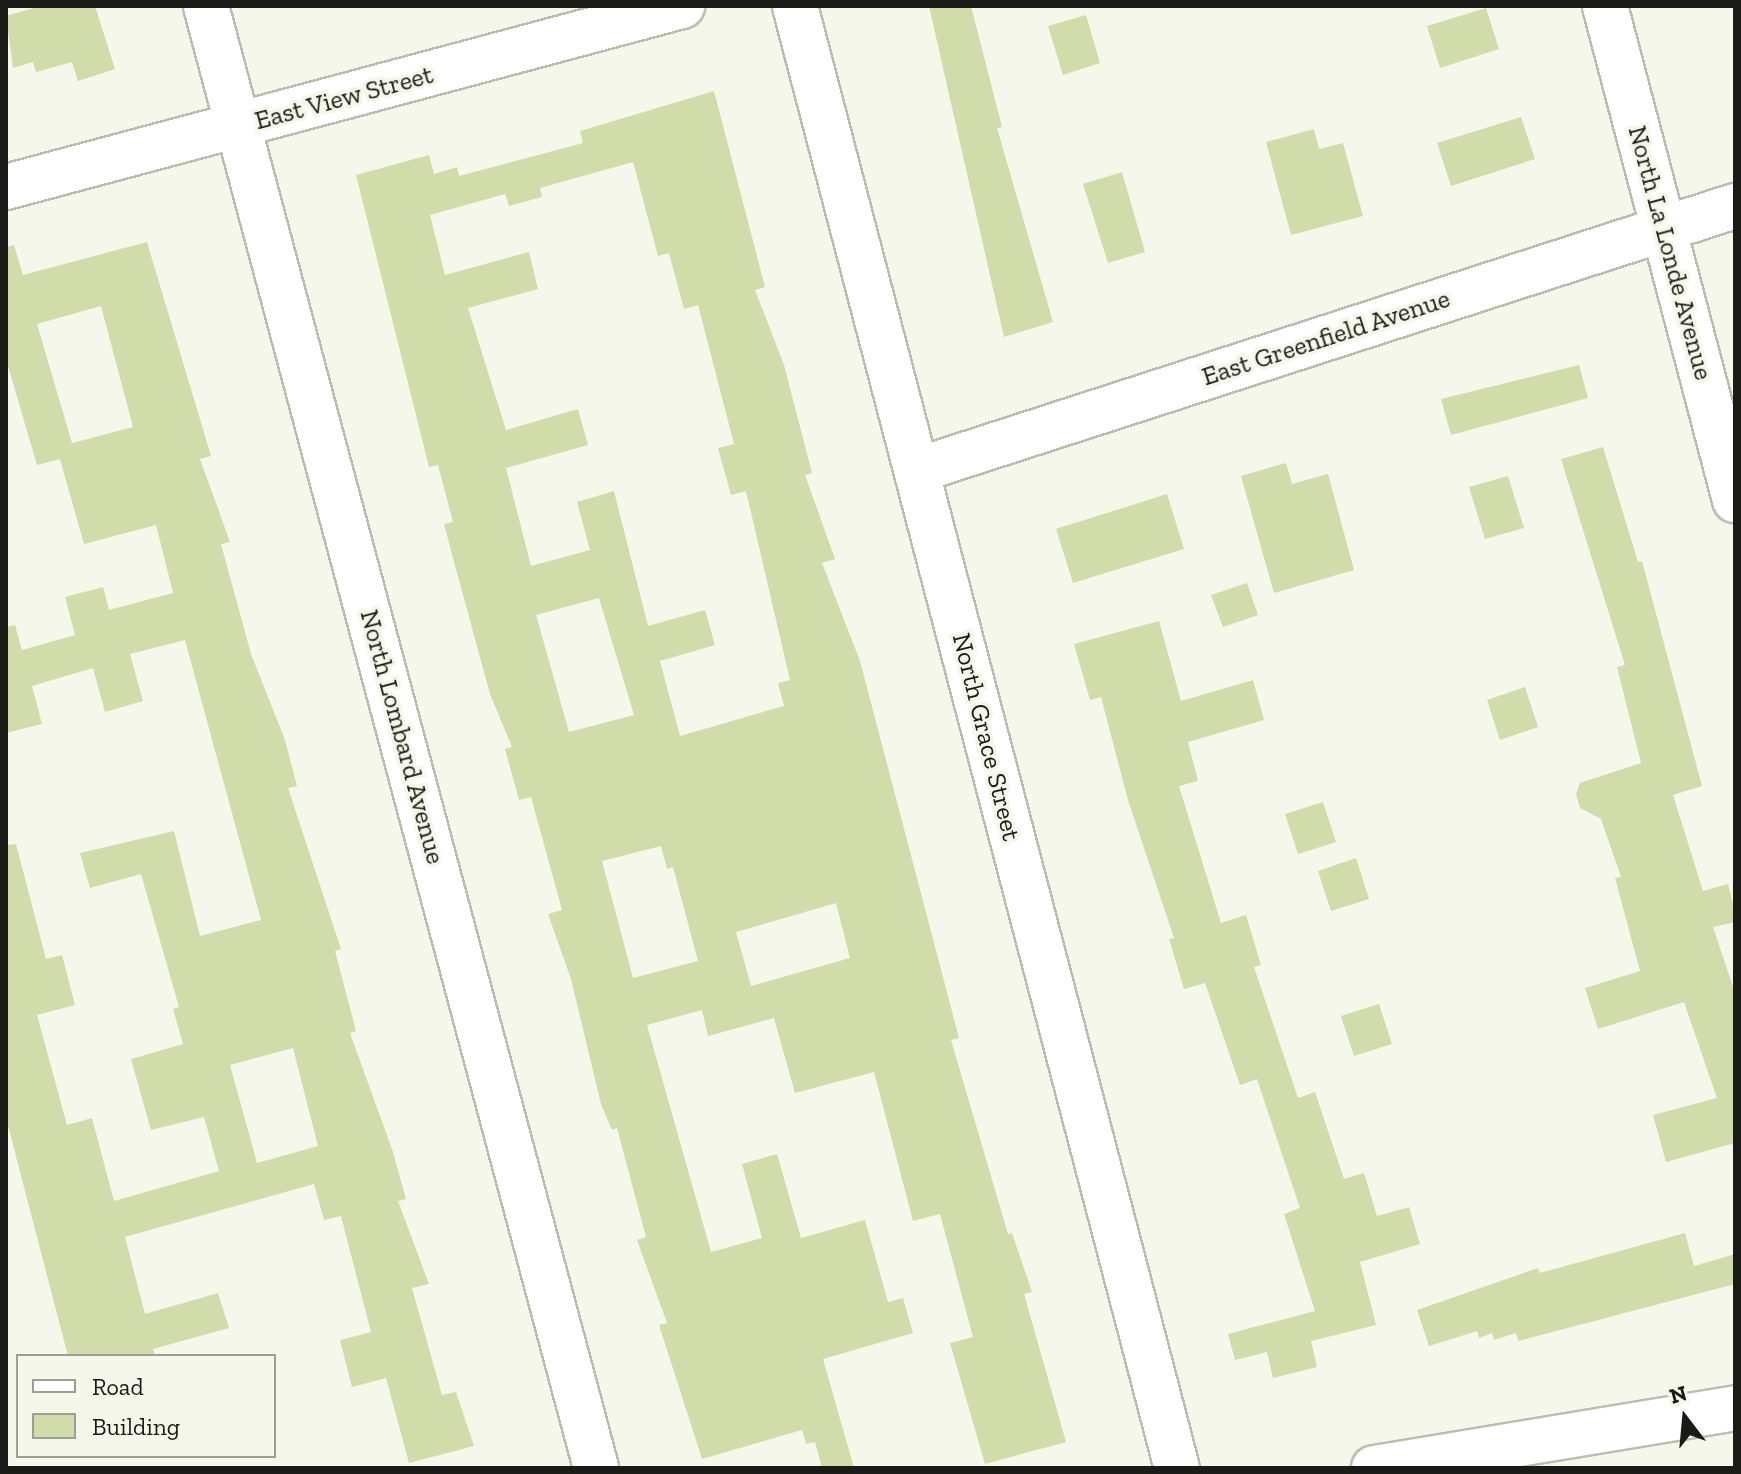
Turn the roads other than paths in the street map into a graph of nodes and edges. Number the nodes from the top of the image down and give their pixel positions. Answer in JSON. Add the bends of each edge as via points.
{"nodes":[{"id":1,"x":206,"y":6,"type":"edge"},
{"id":2,"x":682,"y":6,"type":"edge"},
{"id":3,"x":795,"y":6,"type":"edge"},
{"id":4,"x":1605,"y":6,"type":"edge"},
{"id":5,"x":240,"y":127,"type":"junction"},
{"id":6,"x":6,"y":187,"type":"edge"},
{"id":7,"x":1735,"y":206,"type":"edge"},
{"id":8,"x":1664,"y":229,"type":"junction"},
{"id":9,"x":918,"y":470,"type":"junction"},
{"id":10,"x":1735,"y":500,"type":"edge"},
{"id":11,"x":1735,"y":1408,"type":"edge"},
{"id":12,"x":596,"y":1468,"type":"edge"},
{"id":13,"x":1177,"y":1468,"type":"edge"},
{"id":14,"x":1374,"y":1468,"type":"edge"}],
"edges":[{"from":1,"to":5,"type":"street","name":"North Lombard Avenue"},
{"from":2,"to":5,"type":"street","name":"East View Street"},
{"from":3,"to":9,"type":"street","name":"North Grace Street"},
{"from":4,"to":8,"type":"street","name":"North La Londe Avenue"},
{"from":5,"to":6,"type":"street","name":"East View Street"},
{"from":5,"to":12,"type":"street","name":"North Lombard Avenue"},
{"from":7,"to":8,"type":"street","name":"East Greenfield Avenue"},
{"from":8,"to":9,"type":"street","name":"East Greenfield Avenue"},
{"from":8,"to":10,"type":"street","name":"North La Londe Avenue"},
{"from":9,"to":13,"type":"street","name":"North Grace Street"},
{"from":11,"to":14,"type":"street"}]}
